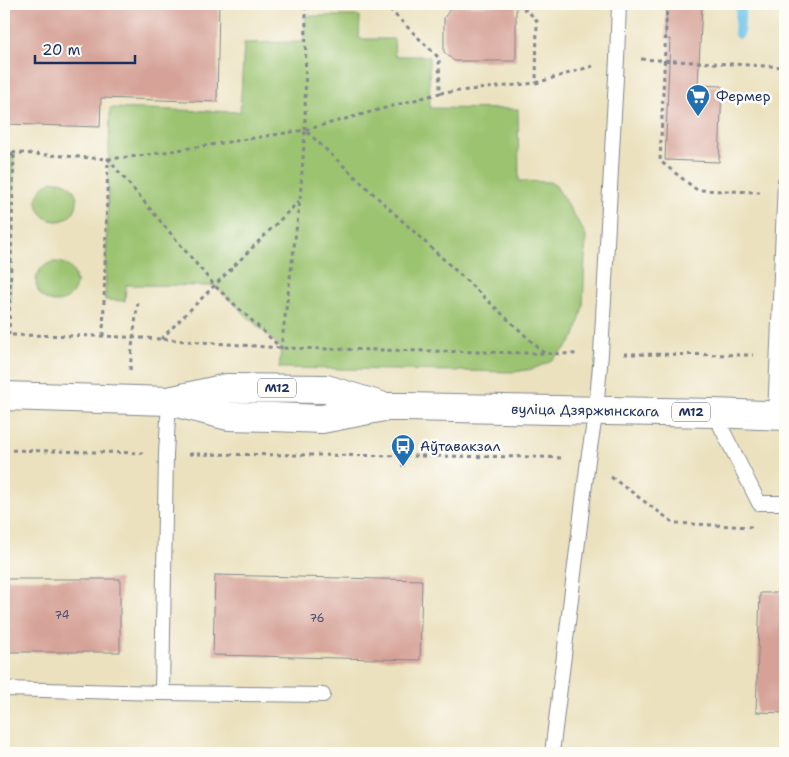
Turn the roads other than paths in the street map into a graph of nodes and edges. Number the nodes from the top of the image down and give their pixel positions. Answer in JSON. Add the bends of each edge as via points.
{"nodes":[{"id":1,"x":619,"y":4,"type":"edge"},
{"id":2,"x":785,"y":182,"type":"edge"},
{"id":3,"x":785,"y":193,"type":"edge"},
{"id":4,"x":4,"y":396,"type":"edge"},
{"id":5,"x":169,"y":401,"type":"junction"},
{"id":6,"x":596,"y":410,"type":"junction"},
{"id":7,"x":714,"y":413,"type":"junction"},
{"id":8,"x":780,"y":416,"type":"edge"},
{"id":9,"x":785,"y":503,"type":"edge"},
{"id":10,"x":4,"y":689,"type":"edge"},
{"id":11,"x":162,"y":693,"type":"junction"},
{"id":12,"x":323,"y":695,"type":"dead end"},
{"id":13,"x":552,"y":753,"type":"edge"}],
"edges":[{"from":1,"to":6,"type":"lane"},
{"from":2,"to":3,"type":"lane"},
{"from":3,"to":8,"type":"lane","via":[[777,355]]},
{"from":4,"to":5,"type":"main road","number":"М12"},
{"from":5,"to":6,"type":"main road","name":"вуліца Дзяржынскага","number":"М12","via":[[228,416],[322,419],[384,407]]},
{"from":5,"to":11,"type":"lane"},
{"from":6,"to":7,"type":"main road","name":"вуліца Дзяржынскага","number":"М12"},
{"from":6,"to":13,"type":"lane"},
{"from":7,"to":8,"type":"main road","name":"вуліца Дзяржынскага","number":"М12"},
{"from":7,"to":9,"type":"lane","via":[[759,503]]},
{"from":10,"to":11,"type":"lane"},
{"from":11,"to":12,"type":"lane"}]}
